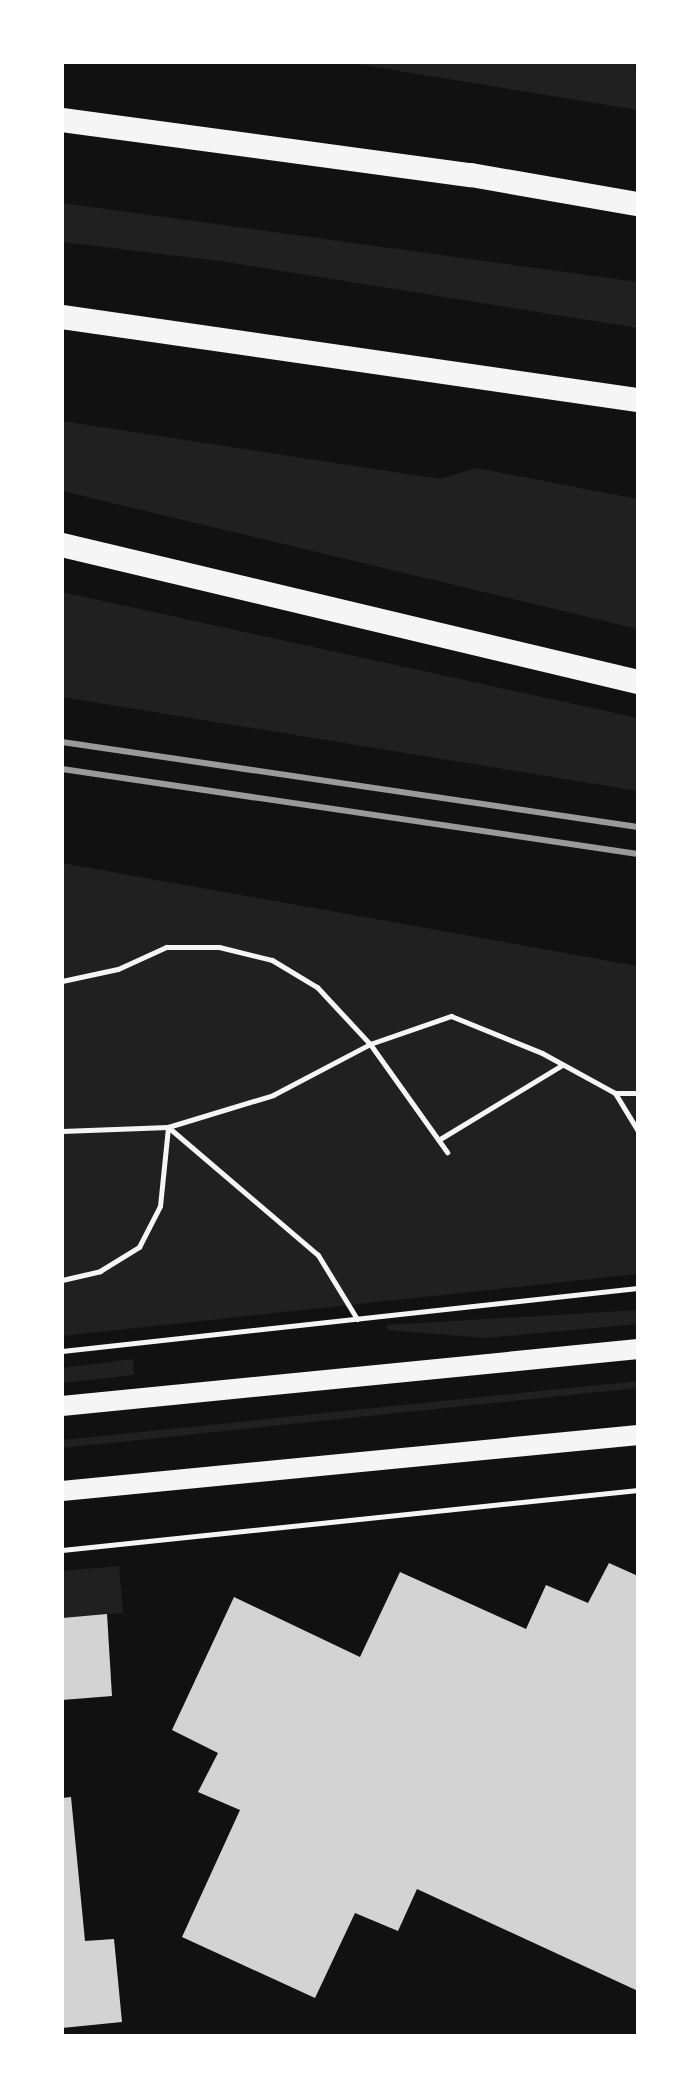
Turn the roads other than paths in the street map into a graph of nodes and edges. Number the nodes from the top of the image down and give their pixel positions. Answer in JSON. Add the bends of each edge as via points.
{"nodes":[{"id":1,"x":62,"y":120,"type":"edge"},
{"id":2,"x":638,"y":204,"type":"edge"},
{"id":3,"x":62,"y":317,"type":"edge"},
{"id":4,"x":638,"y":400,"type":"edge"},
{"id":5,"x":62,"y":545,"type":"edge"},
{"id":6,"x":638,"y":682,"type":"edge"},
{"id":7,"x":638,"y":1349,"type":"edge"},
{"id":8,"x":62,"y":1406,"type":"edge"},
{"id":9,"x":638,"y":1435,"type":"edge"},
{"id":10,"x":62,"y":1491,"type":"edge"}],
"edges":[{"from":1,"to":2,"type":"highway","via":[[471,175]]},
{"from":3,"to":4,"type":"highway"},
{"from":5,"to":6,"type":"highway"},
{"from":7,"to":8,"type":"main road"},
{"from":9,"to":10,"type":"main road"}]}
